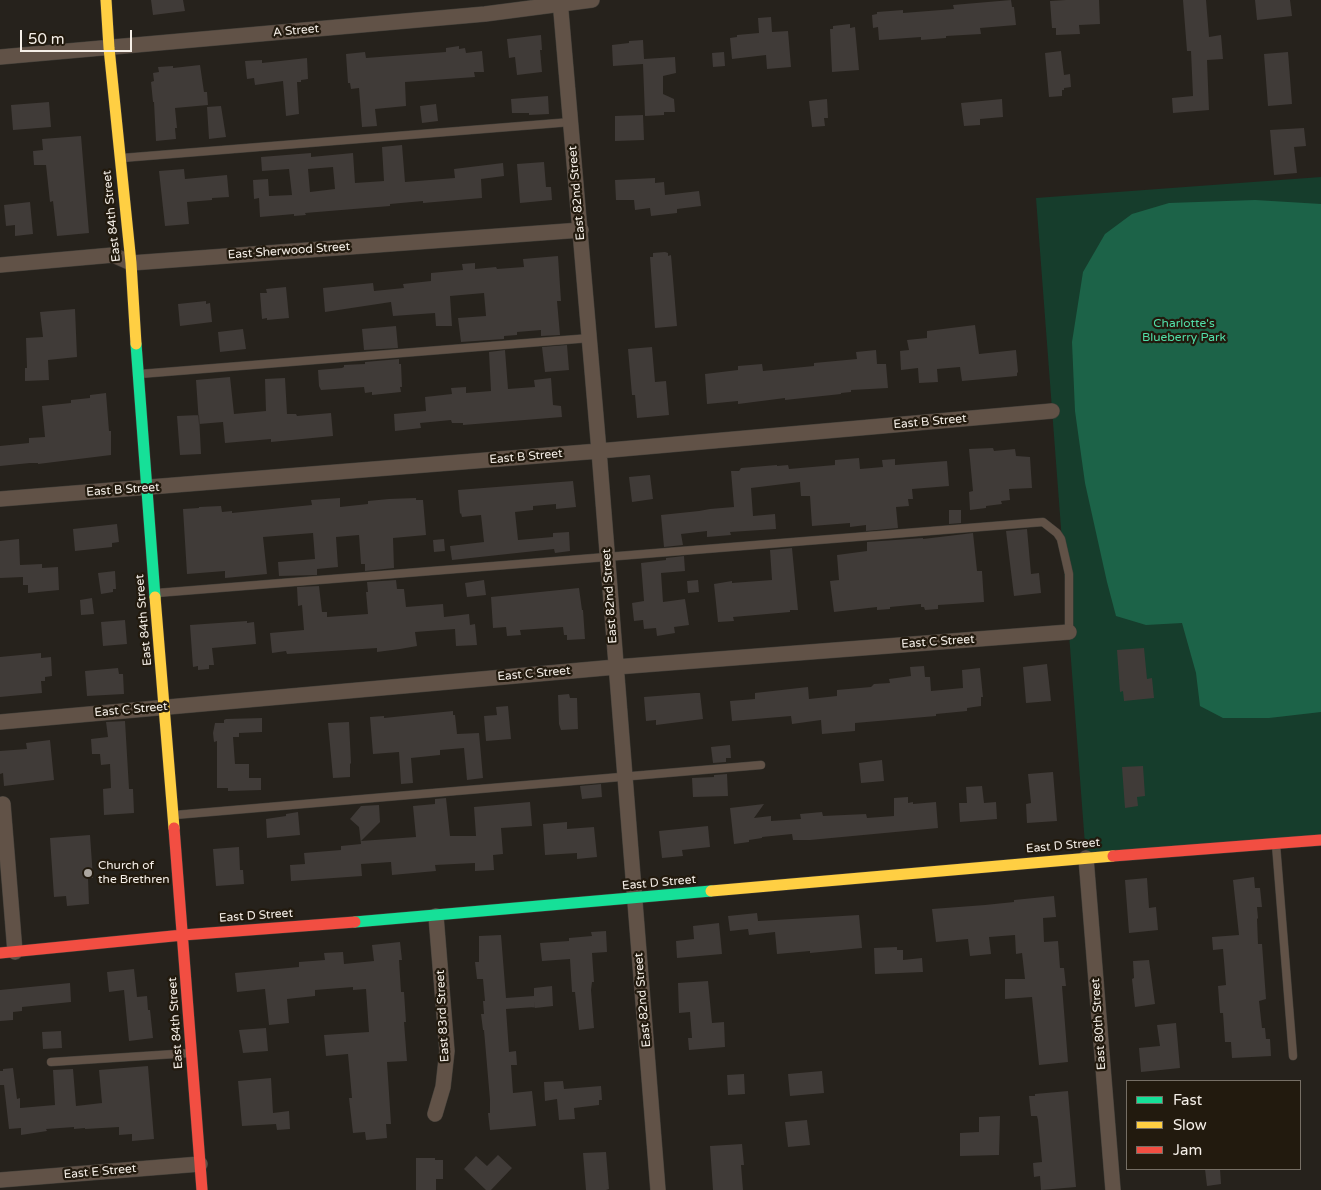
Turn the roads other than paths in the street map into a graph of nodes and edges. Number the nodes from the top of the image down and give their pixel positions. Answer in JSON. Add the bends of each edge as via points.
{"nodes":[{"id":1,"x":106,"y":0,"type":"edge"},
{"id":2,"x":592,"y":0,"type":"edge"},
{"id":3,"x":560,"y":1,"type":"edge"},
{"id":4,"x":109,"y":48,"type":"junction"},
{"id":5,"x":0,"y":57,"type":"edge"},
{"id":6,"x":571,"y":122,"type":"junction"},
{"id":7,"x":120,"y":158,"type":"junction"},
{"id":8,"x":581,"y":230,"type":"junction"},
{"id":9,"x":131,"y":263,"type":"junction"},
{"id":10,"x":0,"y":265,"type":"edge"},
{"id":11,"x":590,"y":338,"type":"junction"},
{"id":12,"x":137,"y":374,"type":"junction"},
{"id":13,"x":1052,"y":411,"type":"dead end"},
{"id":14,"x":599,"y":451,"type":"junction"},
{"id":15,"x":146,"y":488,"type":"junction"},
{"id":16,"x":0,"y":499,"type":"edge"},
{"id":17,"x":607,"y":556,"type":"junction"},
{"id":18,"x":155,"y":593,"type":"junction"},
{"id":19,"x":1069,"y":632,"type":"joint"},
{"id":20,"x":616,"y":667,"type":"junction"},
{"id":21,"x":165,"y":707,"type":"junction"},
{"id":22,"x":0,"y":722,"type":"edge"},
{"id":23,"x":761,"y":765,"type":"dead end"},
{"id":24,"x":625,"y":777,"type":"junction"},
{"id":25,"x":3,"y":804,"type":"dead end"},
{"id":26,"x":174,"y":815,"type":"junction"},
{"id":27,"x":1321,"y":840,"type":"edge"},
{"id":28,"x":1276,"y":843,"type":"junction"},
{"id":29,"x":1086,"y":858,"type":"junction"},
{"id":30,"x":635,"y":899,"type":"junction"},
{"id":31,"x":436,"y":916,"type":"junction"},
{"id":32,"x":183,"y":935,"type":"junction"},
{"id":33,"x":8,"y":952,"type":"edge"},
{"id":34,"x":192,"y":1053,"type":"junction"},
{"id":35,"x":1293,"y":1056,"type":"dead end"},
{"id":36,"x":51,"y":1062,"type":"dead end"},
{"id":37,"x":435,"y":1114,"type":"dead end"},
{"id":38,"x":200,"y":1164,"type":"junction"},
{"id":39,"x":0,"y":1180,"type":"edge"},
{"id":40,"x":202,"y":1190,"type":"edge"},
{"id":41,"x":658,"y":1190,"type":"edge"},
{"id":42,"x":1113,"y":1190,"type":"edge"}],
"edges":[{"from":1,"to":4,"type":"street","name":"East 84th Street"},
{"from":2,"to":3,"type":"street","name":"A Street"},
{"from":3,"to":4,"type":"street","name":"A Street","via":[[485,14]]},
{"from":3,"to":6,"type":"street","name":"East 82nd Street"},
{"from":4,"to":5,"type":"street","name":"A Street"},
{"from":4,"to":7,"type":"street","name":"East 84th Street"},
{"from":6,"to":7,"type":"lane"},
{"from":6,"to":8,"type":"street","name":"East 82nd Street"},
{"from":7,"to":9,"type":"street","name":"East 84th Street"},
{"from":8,"to":9,"type":"street","name":"East Sherwood Street"},
{"from":8,"to":11,"type":"street","name":"East 82nd Street"},
{"from":9,"to":10,"type":"street","name":"East Sherwood Street","via":[[113,255]]},
{"from":9,"to":12,"type":"street","name":"East 84th Street"},
{"from":11,"to":12,"type":"lane"},
{"from":11,"to":14,"type":"street","name":"East 82nd Street"},
{"from":12,"to":15,"type":"street","name":"East 84th Street"},
{"from":13,"to":14,"type":"street","name":"East B Street"},
{"from":14,"to":15,"type":"street","name":"East B Street"},
{"from":14,"to":17,"type":"street","name":"East 82nd Street"},
{"from":15,"to":16,"type":"street","name":"East B Street"},
{"from":15,"to":18,"type":"street","name":"East 84th Street"},
{"from":17,"to":18,"type":"lane"},
{"from":17,"to":19,"type":"lane","via":[[1043,522],[1061,539],[1069,574]]},
{"from":17,"to":20,"type":"street","name":"East 82nd Street"},
{"from":18,"to":21,"type":"street","name":"East 84th Street"},
{"from":19,"to":20,"type":"street","name":"East C Street"},
{"from":20,"to":21,"type":"street","name":"East C Street"},
{"from":20,"to":24,"type":"street","name":"East 82nd Street"},
{"from":21,"to":22,"type":"street","name":"East C Street"},
{"from":21,"to":26,"type":"street","name":"East 84th Street"},
{"from":23,"to":24,"type":"lane"},
{"from":24,"to":26,"type":"lane"},
{"from":24,"to":30,"type":"street","name":"East 82nd Street"},
{"from":25,"to":33,"type":"street"},
{"from":26,"to":32,"type":"street","name":"East 84th Street"},
{"from":27,"to":28,"type":"street","name":"East D Street"},
{"from":28,"to":29,"type":"street","name":"East D Street"},
{"from":28,"to":35,"type":"lane"},
{"from":29,"to":30,"type":"street","name":"East D Street"},
{"from":29,"to":42,"type":"street","name":"East 80th Street"},
{"from":30,"to":31,"type":"street","name":"East D Street"},
{"from":30,"to":41,"type":"street","name":"East 82nd Street"},
{"from":31,"to":32,"type":"street","name":"East D Street"},
{"from":31,"to":37,"type":"street","name":"East 83rd Street","via":[[447,1052],[443,1088]]},
{"from":32,"to":33,"type":"street","name":"East D Street"},
{"from":32,"to":34,"type":"street","name":"East 84th Street"},
{"from":34,"to":36,"type":"lane"},
{"from":34,"to":38,"type":"street","name":"East 84th Street"},
{"from":38,"to":39,"type":"street","name":"East E Street"},
{"from":38,"to":40,"type":"street","name":"East 84th Street"}]}
